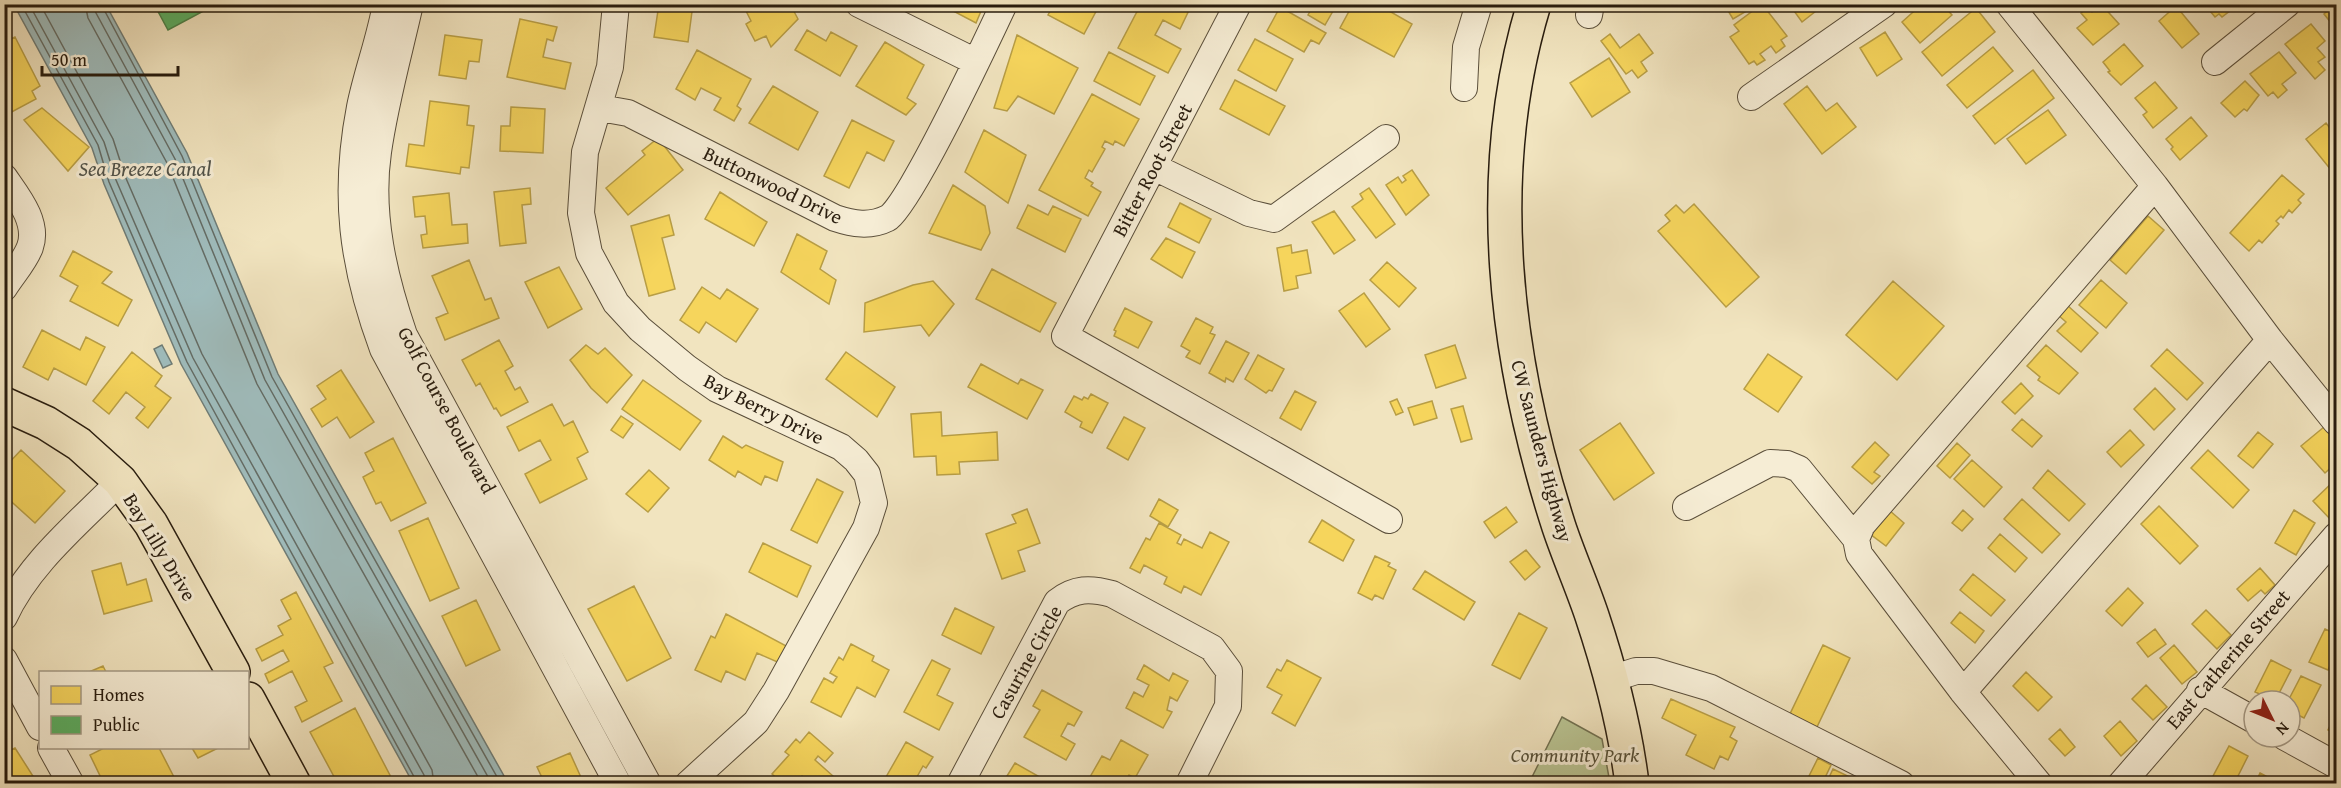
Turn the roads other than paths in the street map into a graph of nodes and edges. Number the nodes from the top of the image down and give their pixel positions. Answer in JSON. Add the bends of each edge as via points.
{"nodes":[{"id":1,"x":386,"y":4,"type":"edge"},
{"id":2,"x":410,"y":4,"type":"edge"},
{"id":3,"x":616,"y":4,"type":"edge"},
{"id":4,"x":859,"y":4,"type":"edge"},
{"id":5,"x":1004,"y":4,"type":"edge"},
{"id":6,"x":1239,"y":4,"type":"edge"},
{"id":7,"x":1479,"y":4,"type":"edge"},
{"id":8,"x":1534,"y":4,"type":"edge"},
{"id":9,"x":1884,"y":4,"type":"edge"},
{"id":10,"x":2009,"y":4,"type":"edge"},
{"id":11,"x":2287,"y":4,"type":"edge"},
{"id":12,"x":976,"y":62,"type":"junction"},
{"id":13,"x":2216,"y":62,"type":"dead end"},
{"id":14,"x":1464,"y":88,"type":"dead end"},
{"id":15,"x":1752,"y":97,"type":"dead end"},
{"id":16,"x":600,"y":108,"type":"junction"},
{"id":17,"x":1386,"y":138,"type":"dead end"},
{"id":18,"x":1154,"y":167,"type":"junction"},
{"id":19,"x":4,"y":177,"type":"edge"},
{"id":20,"x":2155,"y":186,"type":"junction"},
{"id":21,"x":4,"y":288,"type":"edge"},
{"id":22,"x":404,"y":335,"type":"junction"},
{"id":23,"x":2270,"y":340,"type":"junction"},
{"id":24,"x":382,"y":349,"type":"junction"},
{"id":25,"x":4,"y":404,"type":"edge"},
{"id":26,"x":2337,"y":422,"type":"edge"},
{"id":27,"x":120,"y":481,"type":"junction"},
{"id":28,"x":1686,"y":507,"type":"dead end"},
{"id":29,"x":1389,"y":520,"type":"dead end"},
{"id":30,"x":2336,"y":538,"type":"edge"},
{"id":31,"x":1856,"y":539,"type":"junction"},
{"id":32,"x":4,"y":617,"type":"edge"},
{"id":33,"x":4,"y":660,"type":"edge"},
{"id":34,"x":232,"y":671,"type":"edge"},
{"id":35,"x":1611,"y":678,"type":"junction"},
{"id":36,"x":2200,"y":690,"type":"junction"},
{"id":37,"x":1964,"y":692,"type":"junction"},
{"id":38,"x":249,"y":701,"type":"edge"},
{"id":39,"x":2242,"y":713,"type":"edge"},
{"id":40,"x":39,"y":725,"type":"edge"},
{"id":41,"x":2302,"y":746,"type":"edge"},
{"id":42,"x":52,"y":749,"type":"edge"},
{"id":43,"x":2337,"y":765,"type":"edge"},
{"id":44,"x":71,"y":783,"type":"edge"},
{"id":45,"x":294,"y":783,"type":"edge"},
{"id":46,"x":618,"y":783,"type":"edge"},
{"id":47,"x":648,"y":783,"type":"edge"},
{"id":48,"x":688,"y":783,"type":"edge"},
{"id":49,"x":960,"y":783,"type":"edge"},
{"id":50,"x":1189,"y":783,"type":"edge"},
{"id":51,"x":1632,"y":783,"type":"edge"},
{"id":52,"x":1901,"y":783,"type":"edge"},
{"id":53,"x":2039,"y":783,"type":"edge"},
{"id":54,"x":2121,"y":783,"type":"edge"}],
"edges":[{"from":1,"to":24,"type":"street","name":"Golf Course Boulevard","via":[[360,108],[350,175],[352,231],[364,293]]},
{"from":2,"to":22,"type":"street","name":"Golf Course Boulevard","via":[[378,153],[377,226],[388,290]]},
{"from":3,"to":16,"type":"street","name":"Bay Berry Drive","via":[[610,67]]},
{"from":4,"to":12,"type":"street"},
{"from":5,"to":12,"type":"street","name":"Buttonwood Drive"},
{"from":6,"to":18,"type":"street","name":"Bitter Root Street"},
{"from":7,"to":14,"type":"street","via":[[1466,47]]},
{"from":8,"to":35,"type":"main road","name":"CW Saunders Highway","via":[[1507,151],[1509,304],[1525,402],[1559,526]]},
{"from":9,"to":15,"type":"street"},
{"from":10,"to":20,"type":"street"},
{"from":11,"to":13,"type":"street"},
{"from":12,"to":16,"type":"street","name":"Buttonwood Drive","via":[[912,187],[890,218],[860,226],[835,218],[628,113]]},
{"from":16,"to":48,"type":"street","name":"Bay Berry Drive","via":[[585,152],[581,213],[588,253],[616,303],[640,329],[717,389],[841,447],[867,474],[874,503],[866,528],[761,714]]},
{"from":17,"to":18,"type":"street","via":[[1274,219],[1249,213]]},
{"from":18,"to":29,"type":"street","name":"Bitter Root Street","via":[[1065,336]]},
{"from":19,"to":21,"type":"street","via":[[23,205],[30,225],[31,246]]},
{"from":20,"to":23,"type":"street"},
{"from":20,"to":31,"type":"street","via":[[1862,525]]},
{"from":22,"to":24,"type":"street"},
{"from":22,"to":47,"type":"street","name":"Golf Course Boulevard"},
{"from":23,"to":26,"type":"street"},
{"from":23,"to":37,"type":"street"},
{"from":24,"to":46,"type":"street","name":"Golf Course Boulevard"},
{"from":25,"to":27,"type":"main road","name":"Bay Lilly Drive","via":[[80,444]]},
{"from":27,"to":32,"type":"street","via":[[42,560],[15,592]]},
{"from":27,"to":34,"type":"main road","name":"Bay Lilly Drive","via":[[151,524]]},
{"from":28,"to":31,"type":"street","via":[[1770,463],[1787,464],[1799,469]]},
{"from":30,"to":36,"type":"street","name":"East Catherine Street"},
{"from":31,"to":37,"type":"street","via":[[1859,554]]},
{"from":33,"to":40,"type":"street"},
{"from":35,"to":51,"type":"main road","name":"CW Saunders Highway"},
{"from":35,"to":52,"type":"street","via":[[1654,671],[1711,688]]},
{"from":36,"to":39,"type":"street"},
{"from":36,"to":54,"type":"street","name":"East Catherine Street"},
{"from":37,"to":53,"type":"street"},
{"from":38,"to":45,"type":"main road"},
{"from":41,"to":43,"type":"street"},
{"from":42,"to":44,"type":"street"},
{"from":49,"to":50,"type":"street","name":"Casurine Circle","via":[[1057,602],[1073,591],[1094,589],[1112,594],[1212,648],[1229,671],[1228,706]]}]}
